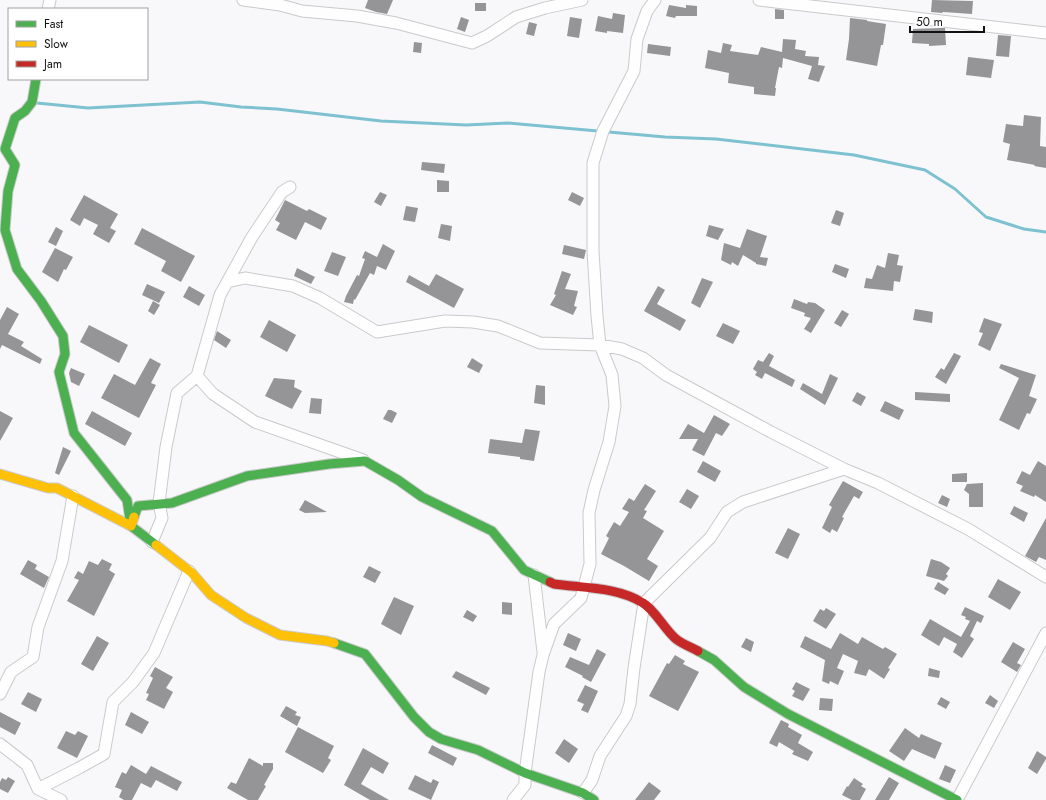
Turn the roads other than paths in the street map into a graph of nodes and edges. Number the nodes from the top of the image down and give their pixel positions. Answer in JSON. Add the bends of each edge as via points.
{"nodes":[{"id":1,"x":243,"y":0,"type":"edge"},
{"id":2,"x":582,"y":0,"type":"edge"},
{"id":3,"x":655,"y":0,"type":"edge"},
{"id":4,"x":759,"y":0,"type":"edge"},
{"id":5,"x":282,"y":2,"type":"edge"},
{"id":6,"x":1046,"y":33,"type":"edge"},
{"id":7,"x":36,"y":80,"type":"edge"},
{"id":8,"x":290,"y":187,"type":"dead end"},
{"id":9,"x":2,"y":234,"type":"edge"},
{"id":10,"x":227,"y":282,"type":"junction"},
{"id":11,"x":600,"y":345,"type":"junction"},
{"id":12,"x":197,"y":376,"type":"junction"},
{"id":13,"x":365,"y":461,"type":"junction"},
{"id":14,"x":844,"y":469,"type":"junction"},
{"id":15,"x":0,"y":474,"type":"edge"},
{"id":16,"x":73,"y":496,"type":"junction"},
{"id":17,"x":159,"y":503,"type":"junction"},
{"id":18,"x":131,"y":526,"type":"junction"},
{"id":19,"x":152,"y":542,"type":"junction"},
{"id":20,"x":188,"y":572,"type":"junction"},
{"id":21,"x":534,"y":575,"type":"junction"},
{"id":22,"x":1046,"y":577,"type":"edge"},
{"id":23,"x":584,"y":588,"type":"junction"},
{"id":24,"x":644,"y":603,"type":"junction"},
{"id":25,"x":1046,"y":633,"type":"edge"},
{"id":26,"x":543,"y":654,"type":"junction"},
{"id":27,"x":0,"y":694,"type":"edge"},
{"id":28,"x":0,"y":744,"type":"edge"},
{"id":29,"x":525,"y":772,"type":"junction"},
{"id":30,"x":38,"y":789,"type":"junction"},
{"id":31,"x":582,"y":793,"type":"junction"},
{"id":32,"x":61,"y":800,"type":"edge"},
{"id":33,"x":513,"y":800,"type":"edge"},
{"id":34,"x":594,"y":800,"type":"edge"},
{"id":35,"x":957,"y":800,"type":"edge"}],
"edges":[{"from":1,"to":5,"type":"street"},
{"from":2,"to":5,"type":"street","via":[[516,17],[472,43],[396,23],[357,16],[302,11]]},
{"from":3,"to":11,"type":"street","via":[[646,11],[637,38],[634,71],[603,131],[593,163],[593,251]]},
{"from":4,"to":6,"type":"street"},
{"from":7,"to":9,"type":"street","via":[[32,102],[25,111],[14,118],[5,149],[15,165],[8,191]]},
{"from":8,"to":10,"type":"street","via":[[282,192],[252,237]]},
{"from":9,"to":18,"type":"street","via":[[17,269],[63,336],[65,354],[59,372],[74,433],[127,500]]},
{"from":10,"to":11,"type":"street","via":[[245,278],[293,286],[320,298],[377,332],[445,321],[473,322],[498,326],[540,343]]},
{"from":10,"to":12,"type":"street","via":[[220,295]]},
{"from":11,"to":14,"type":"street","via":[[643,358],[666,375]]},
{"from":11,"to":23,"type":"street","via":[[612,375],[616,406],[609,442],[589,512],[590,564]]},
{"from":12,"to":13,"type":"street","via":[[214,394],[255,422]]},
{"from":12,"to":17,"type":"street","via":[[177,393],[166,447]]},
{"from":13,"to":17,"type":"street","via":[[246,476],[172,503]]},
{"from":13,"to":21,"type":"street","via":[[398,480],[422,498],[492,530],[524,570]]},
{"from":14,"to":22,"type":"street","via":[[878,483],[968,529]]},
{"from":14,"to":24,"type":"street","via":[[737,505],[727,512],[710,538]]},
{"from":15,"to":16,"type":"street","via":[[48,488],[57,488]]},
{"from":16,"to":18,"type":"street"},
{"from":16,"to":27,"type":"street","via":[[62,561],[38,627],[33,657],[11,672]]},
{"from":17,"to":18,"type":"street","via":[[138,506]]},
{"from":17,"to":19,"type":"street","via":[[162,518]]},
{"from":18,"to":19,"type":"street"},
{"from":19,"to":20,"type":"street"},
{"from":20,"to":29,"type":"street","via":[[192,573],[211,595],[246,618],[280,635],[327,642],[365,654],[428,732],[441,739],[478,750]]},
{"from":20,"to":30,"type":"street","via":[[154,653],[133,682],[113,702],[104,754]]},
{"from":21,"to":23,"type":"street","via":[[554,584]]},
{"from":21,"to":26,"type":"street"},
{"from":23,"to":24,"type":"street","via":[[614,591]]},
{"from":23,"to":26,"type":"street","via":[[581,598],[554,624]]},
{"from":24,"to":31,"type":"street","via":[[630,704],[626,716],[600,756],[592,780]]},
{"from":24,"to":35,"type":"street","via":[[676,638],[714,660],[744,687],[788,714]]},
{"from":25,"to":35,"type":"street"},
{"from":26,"to":29,"type":"street"},
{"from":28,"to":30,"type":"street","via":[[26,765]]},
{"from":29,"to":31,"type":"street"},
{"from":29,"to":33,"type":"street","via":[[525,785]]},
{"from":30,"to":32,"type":"street"},
{"from":31,"to":34,"type":"street"}]}
